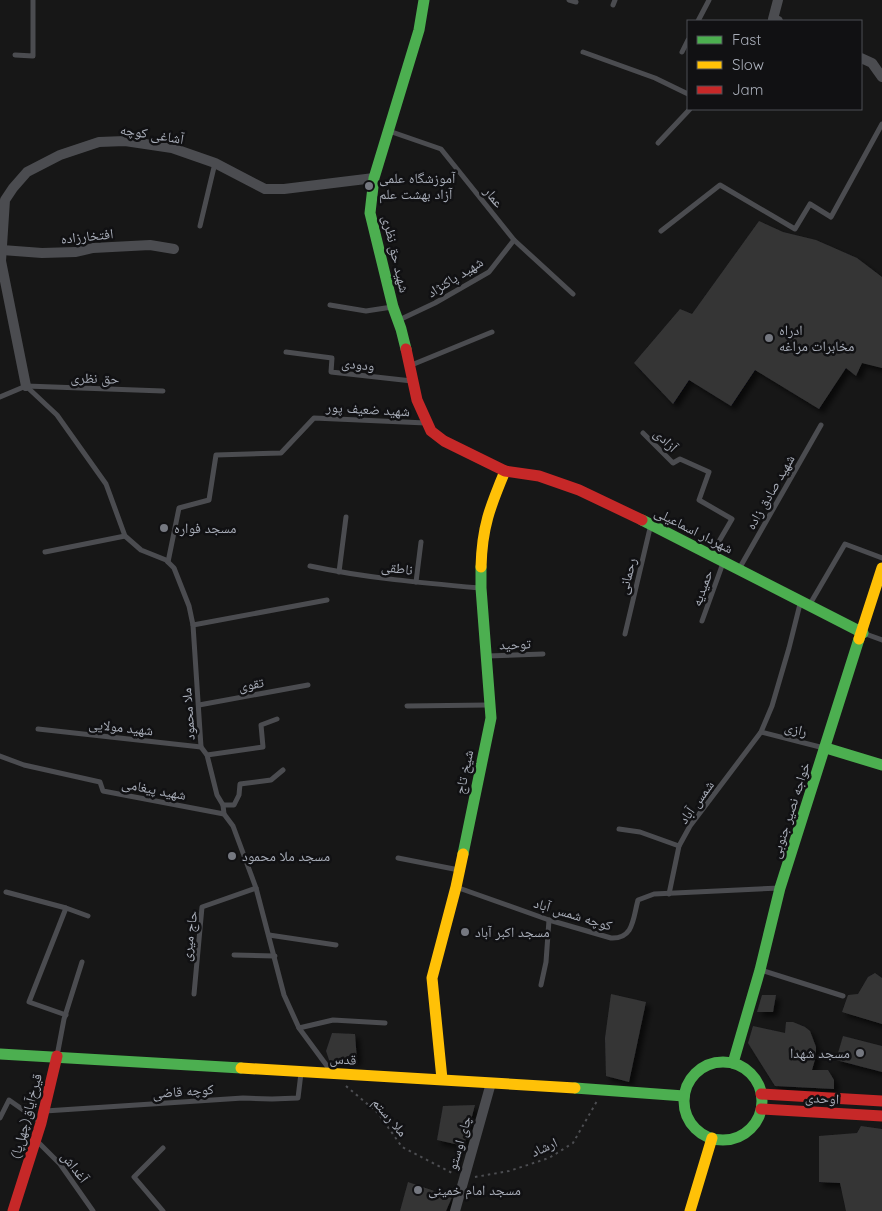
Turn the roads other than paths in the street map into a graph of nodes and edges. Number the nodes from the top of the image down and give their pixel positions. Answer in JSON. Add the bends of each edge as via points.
{"nodes":[{"id":1,"x":34,"y":0,"type":"edge"},
{"id":2,"x":424,"y":0,"type":"edge"},
{"id":3,"x":569,"y":0,"type":"edge"},
{"id":4,"x":708,"y":0,"type":"edge"},
{"id":5,"x":778,"y":0,"type":"edge"},
{"id":6,"x":576,"y":2,"type":"dead end"},
{"id":7,"x":698,"y":20,"type":"edge"},
{"id":8,"x":774,"y":20,"type":"edge"},
{"id":9,"x":687,"y":42,"type":"edge"},
{"id":10,"x":582,"y":52,"type":"dead end"},
{"id":11,"x":682,"y":52,"type":"dead end"},
{"id":12,"x":15,"y":55,"type":"dead end"},
{"id":13,"x":862,"y":58,"type":"edge"},
{"id":14,"x":882,"y":76,"type":"edge"},
{"id":15,"x":687,"y":94,"type":"edge"},
{"id":16,"x":689,"y":110,"type":"edge"},
{"id":17,"x":882,"y":124,"type":"edge"},
{"id":18,"x":389,"y":131,"type":"junction"},
{"id":19,"x":658,"y":143,"type":"dead end"},
{"id":20,"x":215,"y":163,"type":"junction"},
{"id":21,"x":374,"y":178,"type":"junction"},
{"id":22,"x":3,"y":200,"type":"edge"},
{"id":23,"x":200,"y":226,"type":"dead end"},
{"id":24,"x":661,"y":231,"type":"dead end"},
{"id":25,"x":514,"y":240,"type":"junction"},
{"id":26,"x":174,"y":249,"type":"dead end"},
{"id":27,"x":1,"y":257,"type":"edge"},
{"id":28,"x":574,"y":294,"type":"dead end"},
{"id":29,"x":330,"y":306,"type":"dead end"},
{"id":30,"x":393,"y":307,"type":"junction"},
{"id":31,"x":399,"y":320,"type":"junction"},
{"id":32,"x":492,"y":332,"type":"dead end"},
{"id":33,"x":286,"y":352,"type":"dead end"},
{"id":34,"x":409,"y":366,"type":"junction"},
{"id":35,"x":412,"y":381,"type":"junction"},
{"id":36,"x":26,"y":386,"type":"junction"},
{"id":37,"x":163,"y":391,"type":"dead end"},
{"id":38,"x":0,"y":397,"type":"edge"},
{"id":39,"x":426,"y":423,"type":"junction"},
{"id":40,"x":821,"y":425,"type":"dead end"},
{"id":41,"x":643,"y":432,"type":"dead end"},
{"id":42,"x":505,"y":471,"type":"junction"},
{"id":43,"x":346,"y":517,"type":"dead end"},
{"id":44,"x":651,"y":524,"type":"junction"},
{"id":45,"x":125,"y":536,"type":"junction"},
{"id":46,"x":421,"y":542,"type":"dead end"},
{"id":47,"x":45,"y":552,"type":"dead end"},
{"id":48,"x":711,"y":556,"type":"junction"},
{"id":49,"x":882,"y":558,"type":"edge"},
{"id":50,"x":168,"y":562,"type":"junction"},
{"id":51,"x":723,"y":562,"type":"junction"},
{"id":52,"x":310,"y":566,"type":"dead end"},
{"id":53,"x":882,"y":568,"type":"edge"},
{"id":54,"x":739,"y":569,"type":"junction"},
{"id":55,"x":339,"y":572,"type":"junction"},
{"id":56,"x":416,"y":582,"type":"junction"},
{"id":57,"x":481,"y":588,"type":"junction"},
{"id":58,"x":327,"y":600,"type":"dead end"},
{"id":59,"x":805,"y":602,"type":"junction"},
{"id":60,"x":702,"y":621,"type":"dead end"},
{"id":61,"x":193,"y":625,"type":"junction"},
{"id":62,"x":863,"y":633,"type":"junction"},
{"id":63,"x":625,"y":634,"type":"dead end"},
{"id":64,"x":882,"y":640,"type":"edge"},
{"id":65,"x":543,"y":654,"type":"dead end"},
{"id":66,"x":487,"y":656,"type":"junction"},
{"id":67,"x":308,"y":685,"type":"dead end"},
{"id":68,"x":199,"y":705,"type":"junction"},
{"id":69,"x":491,"y":705,"type":"junction"},
{"id":70,"x":407,"y":706,"type":"dead end"},
{"id":71,"x":277,"y":719,"type":"dead end"},
{"id":72,"x":38,"y":729,"type":"dead end"},
{"id":73,"x":761,"y":732,"type":"junction"},
{"id":74,"x":201,"y":747,"type":"junction"},
{"id":75,"x":826,"y":748,"type":"junction"},
{"id":76,"x":207,"y":755,"type":"junction"},
{"id":77,"x":0,"y":756,"type":"edge"},
{"id":78,"x":882,"y":765,"type":"edge"},
{"id":79,"x":283,"y":770,"type":"dead end"},
{"id":80,"x":223,"y":805,"type":"junction"},
{"id":81,"x":224,"y":814,"type":"junction"},
{"id":82,"x":619,"y":829,"type":"dead end"},
{"id":83,"x":679,"y":846,"type":"junction"},
{"id":84,"x":398,"y":858,"type":"dead end"},
{"id":85,"x":460,"y":870,"type":"junction"},
{"id":86,"x":456,"y":887,"type":"junction"},
{"id":87,"x":256,"y":888,"type":"junction"},
{"id":88,"x":780,"y":888,"type":"junction"},
{"id":89,"x":6,"y":892,"type":"dead end"},
{"id":90,"x":669,"y":894,"type":"junction"},
{"id":91,"x":66,"y":908,"type":"junction"},
{"id":92,"x":88,"y":916,"type":"dead end"},
{"id":93,"x":549,"y":920,"type":"junction"},
{"id":94,"x":269,"y":935,"type":"junction"},
{"id":95,"x":336,"y":945,"type":"dead end"},
{"id":96,"x":234,"y":955,"type":"dead end"},
{"id":97,"x":275,"y":956,"type":"junction"},
{"id":98,"x":82,"y":962,"type":"dead end"},
{"id":99,"x":760,"y":970,"type":"junction"},
{"id":100,"x":541,"y":985,"type":"dead end"},
{"id":101,"x":194,"y":994,"type":"dead end"},
{"id":102,"x":843,"y":996,"type":"dead end"},
{"id":103,"x":66,"y":1015,"type":"junction"},
{"id":104,"x":385,"y":1023,"type":"dead end"},
{"id":105,"x":299,"y":1028,"type":"junction"},
{"id":106,"x":0,"y":1054,"type":"edge"},
{"id":107,"x":57,"y":1056,"type":"junction"},
{"id":108,"x":733,"y":1063,"type":"junction"},
{"id":109,"x":301,"y":1072,"type":"junction"},
{"id":110,"x":333,"y":1074,"type":"junction"},
{"id":111,"x":442,"y":1079,"type":"junction"},
{"id":112,"x":491,"y":1083,"type":"junction"},
{"id":113,"x":761,"y":1094,"type":"junction"},
{"id":114,"x":684,"y":1096,"type":"junction"},
{"id":115,"x":882,"y":1101,"type":"edge"},
{"id":116,"x":45,"y":1110,"type":"junction"},
{"id":117,"x":761,"y":1110,"type":"junction"},
{"id":118,"x":882,"y":1116,"type":"edge"},
{"id":119,"x":0,"y":1118,"type":"edge"},
{"id":120,"x":41,"y":1123,"type":"junction"},
{"id":121,"x":712,"y":1138,"type":"junction"},
{"id":122,"x":36,"y":1140,"type":"junction"},
{"id":123,"x":163,"y":1148,"type":"dead end"},
{"id":124,"x":13,"y":1211,"type":"edge"},
{"id":125,"x":92,"y":1211,"type":"edge"},
{"id":126,"x":163,"y":1211,"type":"edge"},
{"id":127,"x":454,"y":1211,"type":"edge"},
{"id":128,"x":690,"y":1211,"type":"edge"}],
"edges":[{"from":1,"to":12,"type":"lane","via":[[32,56]]},
{"from":2,"to":18,"type":"street","name":"شهید حق نظری","via":[[419,30]]},
{"from":3,"to":6,"type":"lane"},
{"from":4,"to":7,"type":"lane"},
{"from":5,"to":8,"type":"street"},
{"from":9,"to":11,"type":"lane"},
{"from":10,"to":15,"type":"lane","via":[[656,78]]},
{"from":13,"to":14,"type":"street","via":[[872,63]]},
{"from":16,"to":19,"type":"lane"},
{"from":17,"to":24,"type":"lane","via":[[831,216],[810,204],[795,229],[720,185]]},
{"from":18,"to":21,"type":"street","name":"شهید حق نظری"},
{"from":18,"to":25,"type":"lane","name":"عمار","via":[[441,149]]},
{"from":20,"to":21,"type":"street","name":"آشاغی کوچه","via":[[265,189]]},
{"from":20,"to":22,"type":"street","name":"آشاغی کوچه","via":[[172,148],[125,141],[99,142],[60,155],[28,172]]},
{"from":20,"to":23,"type":"lane"},
{"from":21,"to":30,"type":"street","name":"شهید حق نظری","via":[[370,213]]},
{"from":22,"to":27,"type":"street","name":"آشاغی کوچه"},
{"from":25,"to":28,"type":"lane","name":"عمار"},
{"from":25,"to":31,"type":"lane","name":"شهید پاکنژاد","via":[[489,272]]},
{"from":26,"to":27,"type":"street","name":"افتخارزاده","via":[[150,246],[93,248]]},
{"from":27,"to":36,"type":"street","name":"آشاغی کوچه"},
{"from":29,"to":30,"type":"lane","via":[[366,311]]},
{"from":30,"to":31,"type":"street","name":"شهید حق نظری"},
{"from":31,"to":34,"type":"street","name":"شهید حق نظری"},
{"from":32,"to":34,"type":"lane"},
{"from":33,"to":35,"type":"lane","name":"ودودی","via":[[332,358],[330,372]]},
{"from":34,"to":35,"type":"street","name":"شهید حق نظری"},
{"from":35,"to":39,"type":"street","name":"شهید حق نظری"},
{"from":36,"to":37,"type":"lane","name":"حق نظری"},
{"from":36,"to":38,"type":"lane"},
{"from":36,"to":45,"type":"lane","via":[[57,414],[106,484]]},
{"from":39,"to":42,"type":"street","name":"شهید حق نظری","via":[[444,441]]},
{"from":39,"to":50,"type":"lane","name":"شهید ضعیف پور","via":[[314,418],[281,453],[216,455],[209,500],[178,508]]},
{"from":40,"to":54,"type":"lane","name":"شهید صادق زاده"},
{"from":41,"to":48,"type":"lane","name":"آزادی","via":[[673,463],[680,459],[709,472],[699,500],[732,519]]},
{"from":42,"to":44,"type":"street","name":"شهردار اسماعیلی","via":[[539,476],[578,490]]},
{"from":42,"to":57,"type":"street","name":"شیخ تاج","via":[[489,509],[484,533]]},
{"from":43,"to":55,"type":"lane"},
{"from":44,"to":48,"type":"street","name":"شهردار اسماعیلی"},
{"from":44,"to":63,"type":"lane","name":"رحمانی"},
{"from":45,"to":47,"type":"lane"},
{"from":45,"to":50,"type":"lane","via":[[141,550]]},
{"from":46,"to":56,"type":"lane"},
{"from":48,"to":51,"type":"street","name":"شهردار اسماعیلی"},
{"from":49,"to":59,"type":"lane","name":"شمس آباد","via":[[845,544]]},
{"from":50,"to":61,"type":"lane","name":"ملا محمود","via":[[174,568]]},
{"from":51,"to":54,"type":"street","name":"شهردار اسماعیلی"},
{"from":51,"to":60,"type":"lane","name":"حمیدیه"},
{"from":52,"to":55,"type":"lane","name":"ناطقی"},
{"from":53,"to":62,"type":"street","name":"خواجه نصیر جنوبی"},
{"from":54,"to":59,"type":"street","name":"شهردار اسماعیلی"},
{"from":55,"to":56,"type":"lane","name":"ناطقی"},
{"from":56,"to":57,"type":"lane","name":"ناطقی"},
{"from":57,"to":66,"type":"street","name":"شیخ تاج"},
{"from":58,"to":61,"type":"lane"},
{"from":59,"to":62,"type":"street","name":"شهردار اسماعیلی"},
{"from":59,"to":73,"type":"lane","name":"شمس آباد"},
{"from":61,"to":68,"type":"lane","name":"ملا محمود"},
{"from":62,"to":64,"type":"lane"},
{"from":62,"to":75,"type":"street","name":"خواجه نصیر جنوبی"},
{"from":65,"to":66,"type":"lane","name":"توحید"},
{"from":66,"to":69,"type":"street","name":"شیخ تاج"},
{"from":67,"to":68,"type":"lane","name":"تقوی"},
{"from":68,"to":74,"type":"lane","name":"ملا محمود"},
{"from":69,"to":70,"type":"lane"},
{"from":69,"to":85,"type":"street","name":"شیخ تاج"},
{"from":71,"to":76,"type":"lane","via":[[261,725],[263,747]]},
{"from":72,"to":74,"type":"lane","name":"شهید مولایی"},
{"from":73,"to":75,"type":"lane","name":"رازی"},
{"from":73,"to":83,"type":"lane","name":"شمس آباد","via":[[690,826]]},
{"from":74,"to":76,"type":"lane","name":"ملا محمود"},
{"from":75,"to":78,"type":"street"},
{"from":75,"to":88,"type":"street","name":"خواجه نصیر جنوبی"},
{"from":76,"to":80,"type":"lane","name":"ملا محمود","via":[[217,795]]},
{"from":77,"to":81,"type":"lane","name":"شهید پیغامی","via":[[24,765],[100,782],[103,791]]},
{"from":79,"to":80,"type":"lane","via":[[271,780],[240,784],[234,805]]},
{"from":80,"to":81,"type":"lane","name":"ملا محمود"},
{"from":81,"to":87,"type":"lane","name":"ملا محمود","via":[[233,826]]},
{"from":82,"to":83,"type":"lane","via":[[640,832]]},
{"from":83,"to":90,"type":"lane","name":"شمس آباد"},
{"from":84,"to":85,"type":"lane"},
{"from":85,"to":86,"type":"street","name":"شیخ تاج"},
{"from":86,"to":93,"type":"lane","name":"کوچه شمس آباد"},
{"from":86,"to":111,"type":"street","name":"شیخ تاج","via":[[432,978]]},
{"from":87,"to":94,"type":"lane","name":"ملا محمود"},
{"from":87,"to":101,"type":"lane","name":"حاج میری","via":[[202,907]]},
{"from":88,"to":90,"type":"lane","name":"کوچه شمس آباد"},
{"from":88,"to":99,"type":"street","name":"خواجه نصیر جنوبی"},
{"from":89,"to":91,"type":"lane"},
{"from":90,"to":93,"type":"lane","name":"کوچه شمس آباد","via":[[654,894],[638,900],[629,932],[621,938]]},
{"from":91,"to":92,"type":"lane"},
{"from":91,"to":103,"type":"lane","via":[[29,1002]]},
{"from":93,"to":100,"type":"lane"},
{"from":94,"to":95,"type":"lane"},
{"from":94,"to":97,"type":"lane","name":"ملا محمود"},
{"from":96,"to":97,"type":"lane"},
{"from":97,"to":105,"type":"lane","name":"ملا محمود","via":[[284,995]]},
{"from":98,"to":103,"type":"lane"},
{"from":99,"to":102,"type":"lane"},
{"from":99,"to":108,"type":"street","name":"خواجه نصیر جنوبی"},
{"from":103,"to":107,"type":"lane"},
{"from":104,"to":105,"type":"lane","via":[[333,1020]]},
{"from":105,"to":110,"type":"lane","name":"ملا محمود"},
{"from":106,"to":107,"type":"street","name":"قدس"},
{"from":107,"to":109,"type":"street","name":"قدس"},
{"from":107,"to":116,"type":"street","name":"قیرخ‌آیاق(چهل‌پا)"},
{"from":108,"to":113,"type":"street","via":[[748,1071],[759,1085]]},
{"from":108,"to":114,"type":"street","via":[[707,1065],[688,1083]]},
{"from":109,"to":110,"type":"street","name":"قدس"},
{"from":109,"to":116,"type":"lane","name":"کوچه قاضی","via":[[298,1098],[243,1098]]},
{"from":110,"to":111,"type":"street","name":"قدس"},
{"from":111,"to":112,"type":"street","name":"قدس"},
{"from":112,"to":114,"type":"street","name":"قدس"},
{"from":112,"to":127,"type":"street","name":"چای اوستو"},
{"from":113,"to":115,"type":"street","name":"اوحدی"},
{"from":113,"to":117,"type":"street"},
{"from":114,"to":121,"type":"street","via":[[688,1118],[702,1134]]},
{"from":116,"to":120,"type":"street","name":"قیرخ‌آیاق(چهل‌پا)"},
{"from":117,"to":118,"type":"street","name":"اوحدی"},
{"from":117,"to":121,"type":"street","via":[[748,1130],[737,1137]]},
{"from":119,"to":120,"type":"lane","via":[[9,1100]]},
{"from":120,"to":122,"type":"street","name":"قیرخ‌آیاق(چهل‌پا)"},
{"from":121,"to":128,"type":"street"},
{"from":122,"to":124,"type":"street","name":"قیرخ‌آیاق(چهل‌پا)"},
{"from":122,"to":125,"type":"lane","name":"آغداش","via":[[60,1164]]},
{"from":123,"to":126,"type":"lane","via":[[134,1177]]}]}
